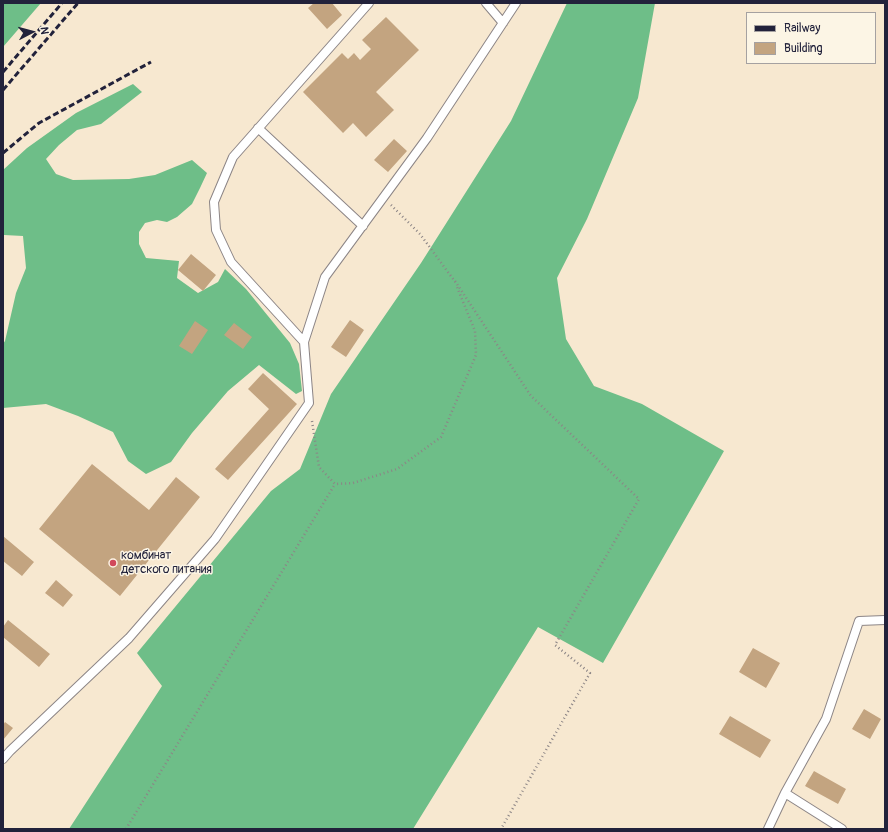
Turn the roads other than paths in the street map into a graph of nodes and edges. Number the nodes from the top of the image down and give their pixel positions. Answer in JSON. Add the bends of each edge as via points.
{"nodes":[{"id":1,"x":369,"y":3,"type":"edge"},
{"id":2,"x":486,"y":3,"type":"edge"},
{"id":3,"x":516,"y":3,"type":"edge"},
{"id":4,"x":503,"y":23,"type":"junction"},
{"id":5,"x":258,"y":128,"type":"junction"},
{"id":6,"x":363,"y":226,"type":"junction"},
{"id":7,"x":304,"y":342,"type":"junction"},
{"id":8,"x":885,"y":620,"type":"edge"},
{"id":9,"x":3,"y":759,"type":"edge"},
{"id":10,"x":785,"y":794,"type":"junction"},
{"id":11,"x":768,"y":829,"type":"edge"},
{"id":12,"x":842,"y":829,"type":"edge"}],
"edges":[{"from":1,"to":5,"type":"lane"},
{"from":2,"to":4,"type":"lane"},
{"from":3,"to":4,"type":"lane"},
{"from":4,"to":6,"type":"lane","via":[[427,138]]},
{"from":5,"to":6,"type":"lane"},
{"from":5,"to":7,"type":"lane","via":[[233,157],[214,202],[216,230],[231,262]]},
{"from":6,"to":7,"type":"lane","via":[[325,277]]},
{"from":7,"to":9,"type":"lane","via":[[310,403],[215,539],[129,638]]},
{"from":8,"to":10,"type":"lane","via":[[859,621],[826,720]]},
{"from":10,"to":11,"type":"lane"},
{"from":10,"to":12,"type":"lane"}]}
